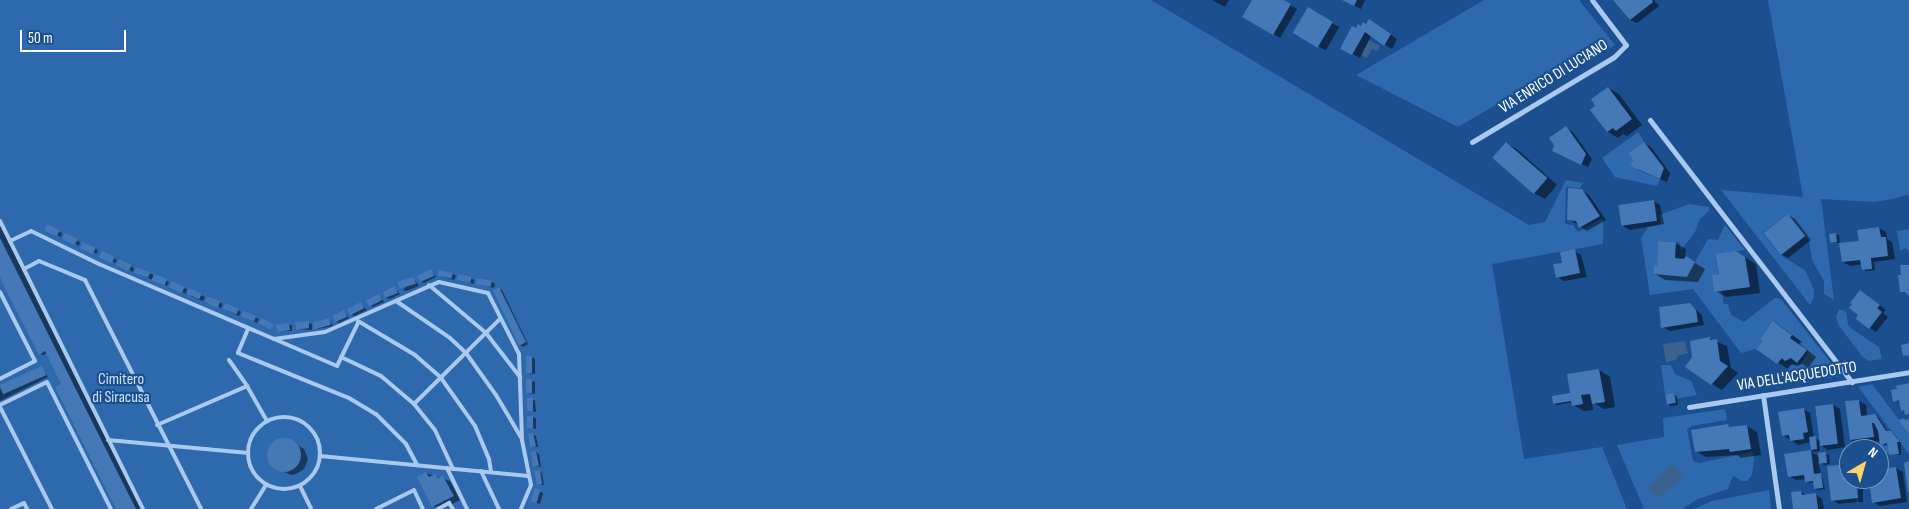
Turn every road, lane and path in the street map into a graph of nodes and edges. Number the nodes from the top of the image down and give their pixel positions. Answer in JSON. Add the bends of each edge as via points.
{"nodes":[{"id":1,"x":1592,"y":0,"type":"edge"},
{"id":2,"x":1650,"y":120,"type":"dead end"},
{"id":3,"x":1472,"y":142,"type":"dead end"},
{"id":4,"x":0,"y":221,"type":"edge"},
{"id":5,"x":10,"y":241,"type":"junction"},
{"id":6,"x":24,"y":269,"type":"junction"},
{"id":7,"x":429,"y":285,"type":"junction"},
{"id":8,"x":0,"y":292,"type":"edge"},
{"id":9,"x":396,"y":301,"type":"junction"},
{"id":10,"x":500,"y":319,"type":"junction"},
{"id":11,"x":357,"y":321,"type":"junction"},
{"id":12,"x":248,"y":329,"type":"junction"},
{"id":13,"x":486,"y":333,"type":"junction"},
{"id":14,"x":274,"y":339,"type":"junction"},
{"id":15,"x":466,"y":353,"type":"junction"},
{"id":16,"x":341,"y":357,"type":"junction"},
{"id":17,"x":229,"y":360,"type":"dead end"},
{"id":18,"x":0,"y":370,"type":"edge"},
{"id":19,"x":1909,"y":372,"type":"edge"},
{"id":20,"x":520,"y":377,"type":"junction"},
{"id":21,"x":2,"y":378,"type":"edge"},
{"id":22,"x":441,"y":378,"type":"junction"},
{"id":23,"x":1852,"y":382,"type":"junction"},
{"id":24,"x":247,"y":386,"type":"junction"},
{"id":25,"x":1763,"y":395,"type":"junction"},
{"id":26,"x":414,"y":404,"type":"junction"},
{"id":27,"x":0,"y":406,"type":"edge"},
{"id":28,"x":1689,"y":407,"type":"dead end"},
{"id":29,"x":267,"y":421,"type":"junction"},
{"id":30,"x":157,"y":425,"type":"junction"},
{"id":31,"x":108,"y":440,"type":"junction"},
{"id":32,"x":522,"y":440,"type":"junction"},
{"id":33,"x":168,"y":445,"type":"junction"},
{"id":34,"x":248,"y":453,"type":"junction"},
{"id":35,"x":320,"y":456,"type":"junction"},
{"id":36,"x":417,"y":465,"type":"junction"},
{"id":37,"x":447,"y":468,"type":"junction"},
{"id":38,"x":453,"y":469,"type":"junction"},
{"id":39,"x":481,"y":471,"type":"junction"},
{"id":40,"x":491,"y":472,"type":"junction"},
{"id":41,"x":528,"y":476,"type":"junction"},
{"id":42,"x":266,"y":485,"type":"junction"},
{"id":43,"x":300,"y":486,"type":"junction"},
{"id":44,"x":11,"y":509,"type":"edge"},
{"id":45,"x":27,"y":509,"type":"edge"},
{"id":46,"x":52,"y":509,"type":"edge"},
{"id":47,"x":111,"y":509,"type":"edge"},
{"id":48,"x":143,"y":509,"type":"edge"},
{"id":49,"x":201,"y":509,"type":"edge"},
{"id":50,"x":251,"y":509,"type":"edge"},
{"id":51,"x":311,"y":509,"type":"edge"},
{"id":52,"x":376,"y":509,"type":"edge"},
{"id":53,"x":423,"y":509,"type":"edge"},
{"id":54,"x":438,"y":509,"type":"edge"},
{"id":55,"x":452,"y":509,"type":"edge"},
{"id":56,"x":467,"y":509,"type":"edge"},
{"id":57,"x":499,"y":509,"type":"edge"},
{"id":58,"x":521,"y":509,"type":"edge"},
{"id":59,"x":1779,"y":509,"type":"edge"}],
"edges":[{"from":1,"to":3,"type":"street","name":"VIA ENRICO DI LUCIANO","via":[[1626,45],[1614,57]]},
{"from":2,"to":23,"type":"street"},
{"from":4,"to":5,"type":"lane"},
{"from":5,"to":6,"type":"lane"},
{"from":5,"to":12,"type":"lane","via":[[31,231]]},
{"from":6,"to":30,"type":"lane","via":[[39,261],[85,280]]},
{"from":6,"to":31,"type":"lane"},
{"from":7,"to":9,"type":"lane"},
{"from":7,"to":10,"type":"lane","via":[[438,282],[488,293]]},
{"from":7,"to":13,"type":"lane"},
{"from":8,"to":21,"type":"lane","via":[[34,361]]},
{"from":9,"to":11,"type":"lane"},
{"from":9,"to":15,"type":"lane"},
{"from":10,"to":13,"type":"lane"},
{"from":10,"to":20,"type":"lane","via":[[519,354]]},
{"from":11,"to":14,"type":"lane","via":[[325,332]]},
{"from":11,"to":16,"type":"lane"},
{"from":11,"to":22,"type":"lane","via":[[415,354]]},
{"from":12,"to":14,"type":"lane"},
{"from":12,"to":36,"type":"lane","via":[[238,353],[349,398],[376,414],[406,444]]},
{"from":13,"to":15,"type":"lane"},
{"from":13,"to":20,"type":"lane"},
{"from":14,"to":16,"type":"lane","via":[[337,366]]},
{"from":15,"to":22,"type":"lane"},
{"from":15,"to":32,"type":"lane"},
{"from":16,"to":26,"type":"lane","via":[[380,376]]},
{"from":17,"to":24,"type":"lane"},
{"from":18,"to":21,"type":"lane"},
{"from":19,"to":23,"type":"street","name":"VIA DELL'ACQUEDOTTO"},
{"from":20,"to":32,"type":"lane"},
{"from":22,"to":26,"type":"lane"},
{"from":22,"to":40,"type":"lane","via":[[475,426]]},
{"from":23,"to":25,"type":"street","name":"VIA DELL'ACQUEDOTTO"},
{"from":24,"to":29,"type":"lane"},
{"from":24,"to":30,"type":"lane"},
{"from":25,"to":28,"type":"street","name":"VIA DELL'ACQUEDOTTO"},
{"from":25,"to":59,"type":"street"},
{"from":26,"to":38,"type":"lane","via":[[436,430]]},
{"from":27,"to":46,"type":"lane"},
{"from":27,"to":47,"type":"lane","via":[[47,382]]},
{"from":29,"to":34,"type":"lane","via":[[253,434]]},
{"from":29,"to":35,"type":"lane","via":[[285,417],[302,422],[316,437]]},
{"from":30,"to":33,"type":"lane"},
{"from":31,"to":33,"type":"lane"},
{"from":31,"to":48,"type":"lane"},
{"from":32,"to":41,"type":"lane"},
{"from":33,"to":34,"type":"lane"},
{"from":33,"to":49,"type":"lane"},
{"from":34,"to":42,"type":"lane","via":[[256,477]]},
{"from":35,"to":36,"type":"lane"},
{"from":35,"to":43,"type":"lane","via":[[314,474]]},
{"from":36,"to":37,"type":"lane"},
{"from":37,"to":38,"type":"lane"},
{"from":37,"to":56,"type":"lane"},
{"from":38,"to":39,"type":"lane"},
{"from":39,"to":40,"type":"lane"},
{"from":39,"to":57,"type":"lane"},
{"from":40,"to":41,"type":"lane"},
{"from":41,"to":58,"type":"lane","via":[[531,484]]},
{"from":42,"to":43,"type":"lane","via":[[283,490]]},
{"from":42,"to":50,"type":"lane"},
{"from":43,"to":51,"type":"lane"},
{"from":44,"to":45,"type":"lane","via":[[24,503]]},
{"from":52,"to":53,"type":"lane","via":[[414,490]]},
{"from":54,"to":55,"type":"lane","via":[[450,503]]}]}
